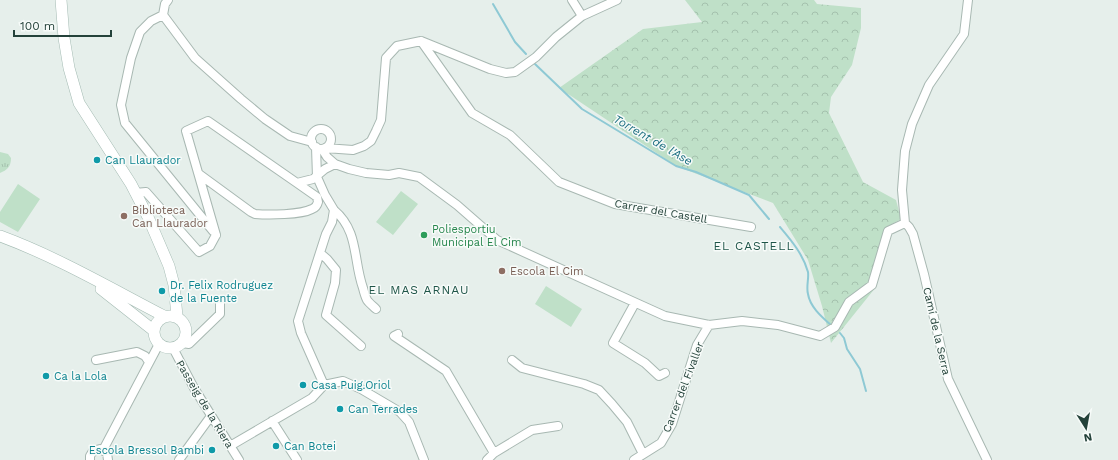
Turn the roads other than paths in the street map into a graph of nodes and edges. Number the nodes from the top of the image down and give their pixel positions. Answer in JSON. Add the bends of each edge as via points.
{"nodes":[{"id":1,"x":61,"y":0,"type":"edge"},
{"id":2,"x":168,"y":0,"type":"edge"},
{"id":3,"x":572,"y":0,"type":"edge"},
{"id":4,"x":617,"y":0,"type":"edge"},
{"id":5,"x":968,"y":0,"type":"edge"},
{"id":6,"x":163,"y":15,"type":"junction"},
{"id":7,"x":582,"y":16,"type":"junction"},
{"id":8,"x":421,"y":40,"type":"junction"},
{"id":9,"x":332,"y":139,"type":"junction"},
{"id":10,"x":317,"y":144,"type":"junction"},
{"id":11,"x":336,"y":149,"type":"junction"},
{"id":12,"x":346,"y":149,"type":"junction"},
{"id":13,"x":332,"y":162,"type":"junction"},
{"id":14,"x":199,"y":174,"type":"junction"},
{"id":15,"x":317,"y":177,"type":"junction"},
{"id":16,"x":297,"y":183,"type":"junction"},
{"id":17,"x":135,"y":193,"type":"junction"},
{"id":18,"x":334,"y":210,"type":"junction"},
{"id":19,"x":905,"y":223,"type":"junction"},
{"id":20,"x":751,"y":227,"type":"dead end"},
{"id":21,"x":216,"y":235,"type":"junction"},
{"id":22,"x":0,"y":236,"type":"edge"},
{"id":23,"x":320,"y":253,"type":"junction"},
{"id":24,"x":80,"y":272,"type":"junction"},
{"id":25,"x":220,"y":302,"type":"dead end"},
{"id":26,"x":635,"y":303,"type":"junction"},
{"id":27,"x":376,"y":310,"type":"dead end"},
{"id":28,"x":164,"y":316,"type":"junction"},
{"id":29,"x":177,"y":316,"type":"junction"},
{"id":30,"x":709,"y":325,"type":"junction"},
{"id":31,"x":153,"y":330,"type":"junction"},
{"id":32,"x":398,"y":334,"type":"dead end"},
{"id":33,"x":158,"y":344,"type":"junction"},
{"id":34,"x":178,"y":346,"type":"junction"},
{"id":35,"x":361,"y":346,"type":"dead end"},
{"id":36,"x":96,"y":360,"type":"dead end"},
{"id":37,"x":512,"y":360,"type":"dead end"},
{"id":38,"x":149,"y":362,"type":"junction"},
{"id":39,"x":664,"y":373,"type":"dead end"},
{"id":40,"x":324,"y":385,"type":"junction"},
{"id":41,"x":211,"y":416,"type":"junction"},
{"id":42,"x":272,"y":421,"type":"junction"},
{"id":43,"x":558,"y":426,"type":"dead end"},
{"id":44,"x":230,"y":446,"type":"junction"},
{"id":45,"x":103,"y":450,"type":"junction"},
{"id":46,"x":494,"y":453,"type":"junction"},
{"id":47,"x":643,"y":454,"type":"junction"},
{"id":48,"x":88,"y":459,"type":"edge"},
{"id":49,"x":108,"y":460,"type":"edge"},
{"id":50,"x":179,"y":460,"type":"edge"},
{"id":51,"x":239,"y":460,"type":"edge"},
{"id":52,"x":297,"y":460,"type":"edge"},
{"id":53,"x":424,"y":460,"type":"edge"},
{"id":54,"x":487,"y":460,"type":"edge"},
{"id":55,"x":634,"y":460,"type":"edge"},
{"id":56,"x":987,"y":460,"type":"edge"}],
"edges":[{"from":1,"to":17,"type":"street","via":[[69,68],[79,103]]},
{"from":2,"to":6,"type":"street"},
{"from":3,"to":7,"type":"street"},
{"from":4,"to":7,"type":"street"},
{"from":5,"to":19,"type":"street","via":[[964,34],[929,85],[912,124],[905,151],[902,190]]},
{"from":6,"to":10,"type":"street","via":[[195,58],[240,99],[290,136]]},
{"from":6,"to":21,"type":"street","via":[[151,21],[140,32],[120,105],[125,123]]},
{"from":7,"to":8,"type":"street","via":[[515,72],[490,70]]},
{"from":8,"to":12,"type":"street","via":[[397,46],[386,58],[382,110],[376,131],[371,141],[364,146],[353,150]]},
{"from":8,"to":20,"type":"street","name":"Carrer del Castell","via":[[472,113],[510,135],[559,182],[615,204]]},
{"from":9,"to":10,"type":"street","via":[[330,144]]},
{"from":9,"to":10,"type":"street","via":[[329,132],[317,130]]},
{"from":9,"to":12,"type":"street"},
{"from":10,"to":11,"type":"street"},
{"from":10,"to":13,"type":"street"},
{"from":10,"to":15,"type":"street"},
{"from":11,"to":12,"type":"street"},
{"from":11,"to":13,"type":"street"},
{"from":13,"to":15,"type":"street"},
{"from":13,"to":26,"type":"street","via":[[366,173],[419,177],[457,205],[497,240]]},
{"from":14,"to":16,"type":"street","via":[[255,214],[303,212],[313,209],[318,202],[317,197]]},
{"from":14,"to":16,"type":"street","via":[[186,130],[208,121]]},
{"from":14,"to":21,"type":"street"},
{"from":15,"to":16,"type":"street"},
{"from":15,"to":18,"type":"street"},
{"from":17,"to":21,"type":"street","via":[[146,192],[199,252],[210,246]]},
{"from":17,"to":29,"type":"street","via":[[168,262],[174,284]]},
{"from":18,"to":23,"type":"street"},
{"from":18,"to":27,"type":"street","via":[[344,219],[349,230],[367,300]]},
{"from":19,"to":30,"type":"street","via":[[888,231],[872,285],[849,302],[835,327],[820,336],[778,325],[742,321]]},
{"from":19,"to":56,"type":"street","name":"Camí de la Serra","via":[[913,234],[948,379]]},
{"from":22,"to":24,"type":"street"},
{"from":23,"to":35,"type":"street","via":[[336,270],[326,315]]},
{"from":23,"to":40,"type":"street","via":[[298,321]]},
{"from":24,"to":28,"type":"street"},
{"from":24,"to":31,"type":"street"},
{"from":25,"to":34,"type":"street","via":[[220,314],[188,344]]},
{"from":26,"to":30,"type":"street","via":[[665,316]]},
{"from":26,"to":39,"type":"street","via":[[613,343],[645,363],[659,376]]},
{"from":28,"to":29,"type":"street"},
{"from":28,"to":31,"type":"street","via":[[157,321]]},
{"from":29,"to":34,"type":"street","via":[[186,326],[187,333]]},
{"from":30,"to":47,"type":"street","name":"Carrer del Fivaller","via":[[697,345],[672,424],[661,443]]},
{"from":31,"to":33,"type":"street"},
{"from":32,"to":46,"type":"street","via":[[394,336],[446,371]]},
{"from":33,"to":34,"type":"street","via":[[165,348]]},
{"from":33,"to":38,"type":"street"},
{"from":34,"to":41,"type":"street","name":"Passeig de la Riera","via":[[194,388]]},
{"from":36,"to":38,"type":"street","via":[[137,352],[145,356]]},
{"from":37,"to":47,"type":"street","via":[[522,368],[599,390],[627,422]]},
{"from":38,"to":45,"type":"street"},
{"from":40,"to":42,"type":"street","via":[[312,398]]},
{"from":40,"to":53,"type":"street","via":[[342,381],[400,412],[409,422]]},
{"from":41,"to":44,"type":"street","name":"Passeig de la Riera"},
{"from":41,"to":50,"type":"street"},
{"from":42,"to":44,"type":"street"},
{"from":42,"to":52,"type":"street"},
{"from":43,"to":46,"type":"street","via":[[532,430]]},
{"from":44,"to":51,"type":"street","name":"Passeig de la Riera"},
{"from":45,"to":48,"type":"street","via":[[94,450]]},
{"from":45,"to":49,"type":"street","via":[[108,455]]},
{"from":46,"to":54,"type":"street"},
{"from":47,"to":55,"type":"street","name":"Carrer del Fivaller"}]}
